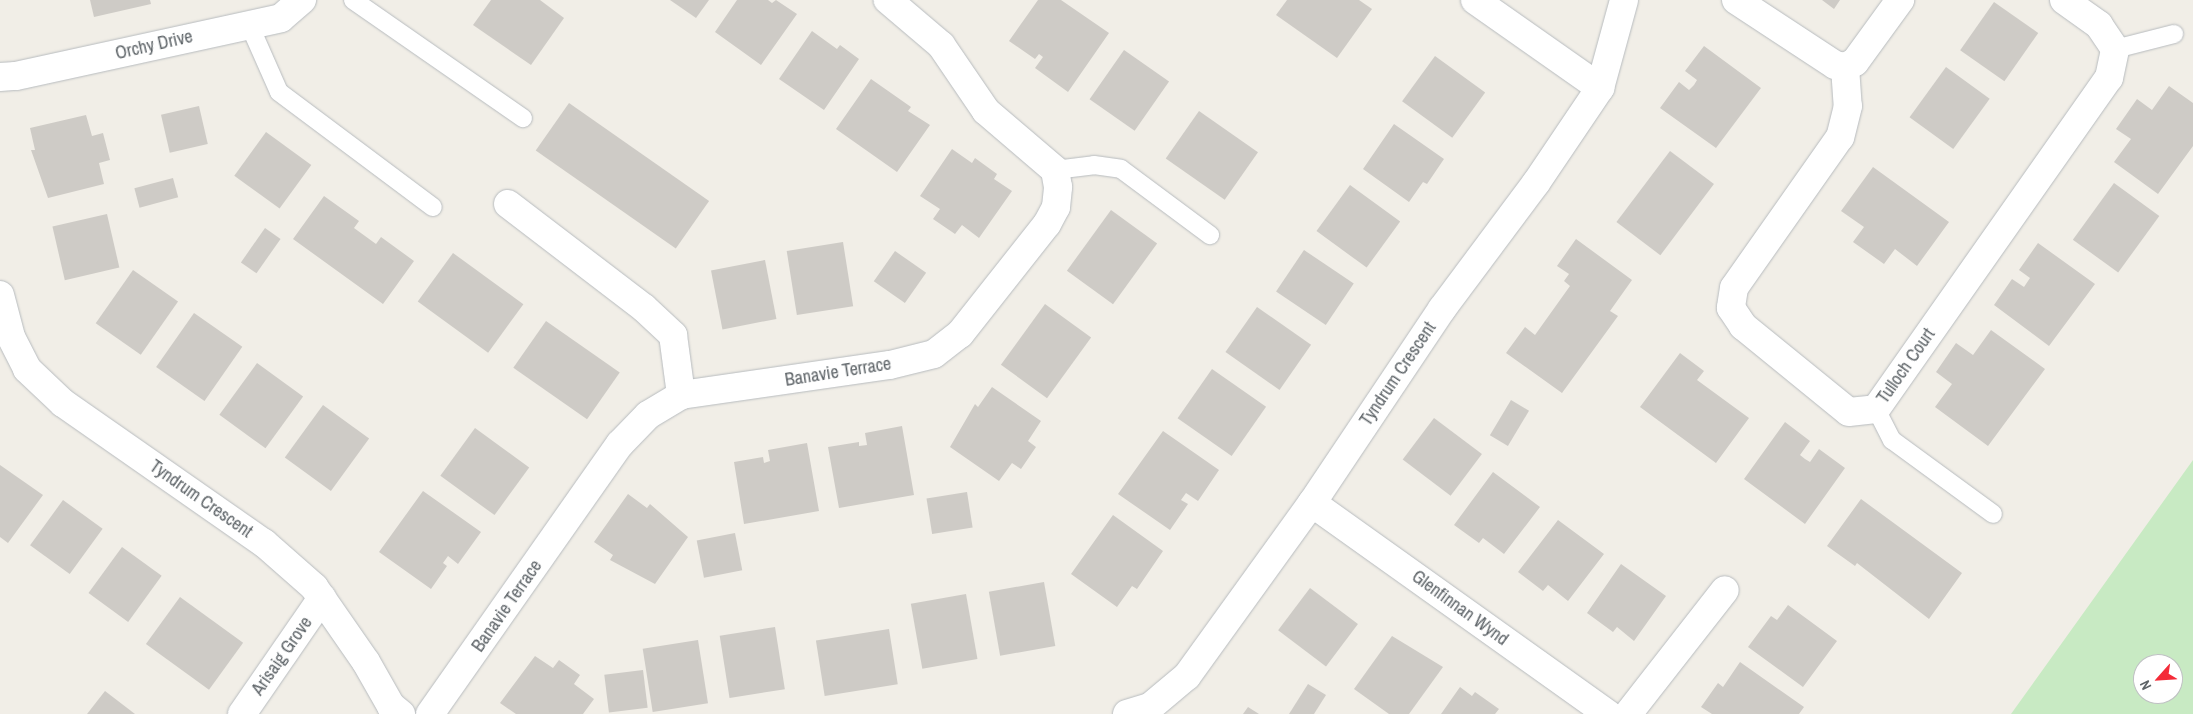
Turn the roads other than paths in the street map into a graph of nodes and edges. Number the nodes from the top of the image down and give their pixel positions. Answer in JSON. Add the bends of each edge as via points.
{"nodes":[{"id":1,"x":302,"y":0,"type":"edge"},
{"id":2,"x":353,"y":0,"type":"edge"},
{"id":3,"x":888,"y":0,"type":"edge"},
{"id":4,"x":1475,"y":0,"type":"edge"},
{"id":5,"x":1624,"y":0,"type":"edge"},
{"id":6,"x":1736,"y":0,"type":"edge"},
{"id":7,"x":1900,"y":0,"type":"edge"},
{"id":8,"x":2064,"y":0,"type":"edge"},
{"id":9,"x":249,"y":24,"type":"junction"},
{"id":10,"x":2174,"y":34,"type":"dead end"},
{"id":11,"x":2115,"y":49,"type":"junction"},
{"id":12,"x":1845,"y":67,"type":"junction"},
{"id":13,"x":0,"y":77,"type":"edge"},
{"id":14,"x":1600,"y":88,"type":"junction"},
{"id":15,"x":523,"y":118,"type":"dead end"},
{"id":16,"x":1054,"y":170,"type":"junction"},
{"id":17,"x":508,"y":204,"type":"dead end"},
{"id":18,"x":434,"y":207,"type":"dead end"},
{"id":19,"x":1210,"y":235,"type":"dead end"},
{"id":20,"x":0,"y":295,"type":"edge"},
{"id":21,"x":681,"y":395,"type":"junction"},
{"id":22,"x":1876,"y":409,"type":"junction"},
{"id":23,"x":1312,"y":503,"type":"junction"},
{"id":24,"x":1993,"y":514,"type":"dead end"},
{"id":25,"x":1725,"y":590,"type":"dead end"},
{"id":26,"x":322,"y":598,"type":"junction"},
{"id":27,"x":242,"y":714,"type":"edge"},
{"id":28,"x":401,"y":714,"type":"edge"},
{"id":29,"x":430,"y":714,"type":"edge"},
{"id":30,"x":1127,"y":714,"type":"edge"},
{"id":31,"x":1608,"y":714,"type":"edge"},
{"id":32,"x":1628,"y":714,"type":"edge"}],
"edges":[{"from":1,"to":9,"type":"street","name":"Orchy Drive","via":[[281,18]]},
{"from":2,"to":15,"type":"lane"},
{"from":3,"to":16,"type":"street","via":[[941,45],[986,111]]},
{"from":4,"to":14,"type":"street"},
{"from":5,"to":14,"type":"street","name":"Tyndrum Crescent"},
{"from":6,"to":12,"type":"street","via":[[1835,65]]},
{"from":7,"to":12,"type":"street","via":[[1855,62]]},
{"from":8,"to":11,"type":"street","via":[[2099,25]]},
{"from":9,"to":13,"type":"street","name":"Orchy Drive"},
{"from":9,"to":18,"type":"lane","via":[[279,92]]},
{"from":10,"to":11,"type":"lane"},
{"from":11,"to":22,"type":"street","name":"Tulloch Court","via":[[2109,78]]},
{"from":12,"to":22,"type":"street","name":"Tulloch Court","via":[[1848,106],[1840,137],[1734,288],[1731,308],[1743,326],[1849,412]]},
{"from":14,"to":23,"type":"street","name":"Tyndrum Crescent","via":[[1536,184],[1442,309]]},
{"from":16,"to":19,"type":"lane","via":[[1094,165],[1121,169]]},
{"from":16,"to":21,"type":"street","name":"Banavie Terrace","via":[[1057,197],[1047,224],[960,334],[934,354],[890,365]]},
{"from":17,"to":21,"type":"street","via":[[644,308],[673,336]]},
{"from":20,"to":26,"type":"street","name":"Tyndrum Crescent","via":[[11,337],[26,369],[63,403],[264,543]]},
{"from":21,"to":29,"type":"street","name":"Banavie Terrace","via":[[648,415],[620,444]]},
{"from":22,"to":24,"type":"lane","via":[[1892,440]]},
{"from":23,"to":30,"type":"street","name":"Tyndrum Crescent","via":[[1187,676],[1150,707]]},
{"from":23,"to":31,"type":"street","name":"Glenfinnan Wynd"},
{"from":25,"to":32,"type":"street"},
{"from":26,"to":27,"type":"street","name":"Arisaig Grove"},
{"from":26,"to":28,"type":"street","name":"Tyndrum Crescent","via":[[392,706]]}]}
